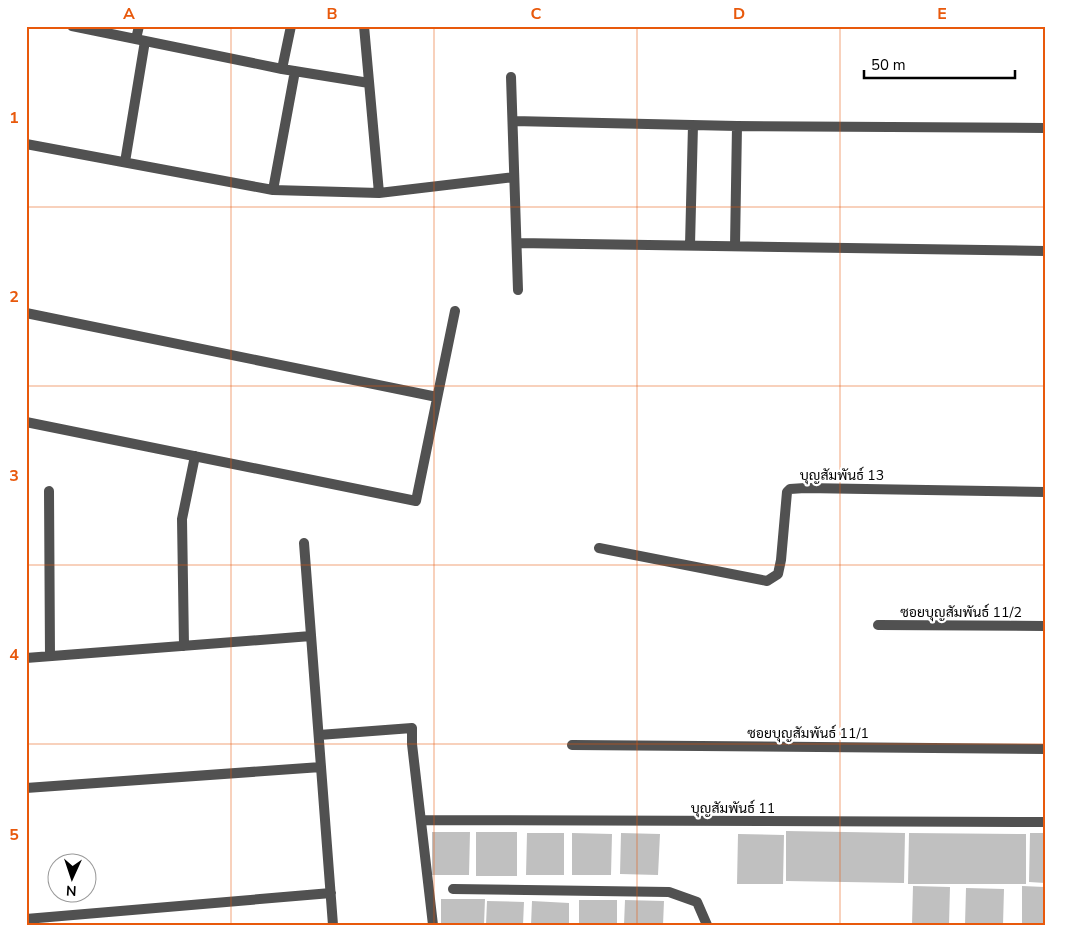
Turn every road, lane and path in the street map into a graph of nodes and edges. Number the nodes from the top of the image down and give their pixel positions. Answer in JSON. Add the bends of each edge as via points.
{"nodes":[{"id":1,"x":72,"y":26,"type":"edge"},
{"id":2,"x":139,"y":26,"type":"edge"},
{"id":3,"x":290,"y":26,"type":"edge"},
{"id":4,"x":364,"y":26,"type":"edge"},
{"id":5,"x":141,"y":40,"type":"junction"},
{"id":6,"x":282,"y":69,"type":"junction"},
{"id":7,"x":294,"y":72,"type":"junction"},
{"id":8,"x":511,"y":77,"type":"dead end"},
{"id":9,"x":369,"y":83,"type":"junction"},
{"id":10,"x":513,"y":121,"type":"junction"},
{"id":11,"x":692,"y":125,"type":"junction"},
{"id":12,"x":737,"y":126,"type":"junction"},
{"id":13,"x":1045,"y":128,"type":"edge"},
{"id":14,"x":26,"y":144,"type":"edge"},
{"id":15,"x":125,"y":162,"type":"junction"},
{"id":16,"x":514,"y":178,"type":"junction"},
{"id":17,"x":273,"y":190,"type":"junction"},
{"id":18,"x":380,"y":193,"type":"junction"},
{"id":19,"x":516,"y":243,"type":"junction"},
{"id":20,"x":690,"y":245,"type":"junction"},
{"id":21,"x":735,"y":246,"type":"junction"},
{"id":22,"x":1045,"y":251,"type":"edge"},
{"id":23,"x":518,"y":290,"type":"dead end"},
{"id":24,"x":455,"y":311,"type":"dead end"},
{"id":25,"x":26,"y":313,"type":"edge"},
{"id":26,"x":437,"y":397,"type":"junction"},
{"id":27,"x":26,"y":422,"type":"edge"},
{"id":28,"x":195,"y":456,"type":"junction"},
{"id":29,"x":49,"y":491,"type":"dead end"},
{"id":30,"x":1045,"y":492,"type":"edge"},
{"id":31,"x":304,"y":543,"type":"dead end"},
{"id":32,"x":599,"y":548,"type":"dead end"},
{"id":33,"x":878,"y":625,"type":"dead end"},
{"id":34,"x":1045,"y":626,"type":"edge"},
{"id":35,"x":311,"y":636,"type":"junction"},
{"id":36,"x":184,"y":646,"type":"junction"},
{"id":37,"x":50,"y":656,"type":"junction"},
{"id":38,"x":26,"y":658,"type":"edge"},
{"id":39,"x":319,"y":735,"type":"junction"},
{"id":40,"x":572,"y":745,"type":"dead end"},
{"id":41,"x":1045,"y":749,"type":"edge"},
{"id":42,"x":321,"y":767,"type":"junction"},
{"id":43,"x":26,"y":788,"type":"edge"},
{"id":44,"x":422,"y":820,"type":"junction"},
{"id":45,"x":1045,"y":822,"type":"edge"},
{"id":46,"x":453,"y":888,"type":"dead end"},
{"id":47,"x":330,"y":893,"type":"junction"},
{"id":48,"x":26,"y":919,"type":"edge"},
{"id":49,"x":333,"y":925,"type":"edge"},
{"id":50,"x":433,"y":925,"type":"edge"},
{"id":51,"x":707,"y":925,"type":"edge"}],
"edges":[{"from":1,"to":5,"type":"street"},
{"from":2,"to":5,"type":"street"},
{"from":3,"to":6,"type":"street"},
{"from":4,"to":9,"type":"street"},
{"from":5,"to":6,"type":"street"},
{"from":5,"to":15,"type":"street"},
{"from":6,"to":7,"type":"street"},
{"from":7,"to":9,"type":"street"},
{"from":7,"to":17,"type":"street"},
{"from":8,"to":10,"type":"street"},
{"from":9,"to":18,"type":"street"},
{"from":10,"to":11,"type":"street"},
{"from":10,"to":16,"type":"street"},
{"from":11,"to":12,"type":"street"},
{"from":11,"to":20,"type":"street"},
{"from":12,"to":13,"type":"street"},
{"from":12,"to":21,"type":"street"},
{"from":14,"to":15,"type":"street"},
{"from":15,"to":17,"type":"street"},
{"from":16,"to":18,"type":"street"},
{"from":16,"to":19,"type":"street"},
{"from":17,"to":18,"type":"street"},
{"from":19,"to":20,"type":"street"},
{"from":19,"to":23,"type":"street"},
{"from":20,"to":21,"type":"street"},
{"from":21,"to":22,"type":"street"},
{"from":24,"to":26,"type":"street"},
{"from":25,"to":26,"type":"street"},
{"from":26,"to":28,"type":"street","via":[[416,501]]},
{"from":27,"to":28,"type":"street"},
{"from":28,"to":36,"type":"street","via":[[182,519]]},
{"from":29,"to":37,"type":"street"},
{"from":30,"to":32,"type":"street","name":"บุญสัมพันธ์ 13","via":[[790,489],[787,492],[778,574],[767,582]]},
{"from":31,"to":35,"type":"street"},
{"from":33,"to":34,"type":"street","name":"ซอยบุญสัมพันธ์ 11/2"},
{"from":35,"to":36,"type":"street"},
{"from":35,"to":39,"type":"street"},
{"from":36,"to":37,"type":"street"},
{"from":37,"to":38,"type":"street"},
{"from":39,"to":42,"type":"street"},
{"from":39,"to":44,"type":"street","via":[[412,728]]},
{"from":40,"to":41,"type":"street","name":"ซอยบุญสัมพันธ์ 11/1"},
{"from":42,"to":43,"type":"street"},
{"from":42,"to":47,"type":"street"},
{"from":44,"to":45,"type":"street","name":"บุญสัมพันธ์ 11"},
{"from":44,"to":50,"type":"street"},
{"from":46,"to":51,"type":"street","via":[[669,892],[697,902]]},
{"from":47,"to":48,"type":"street"},
{"from":47,"to":49,"type":"street"}]}
